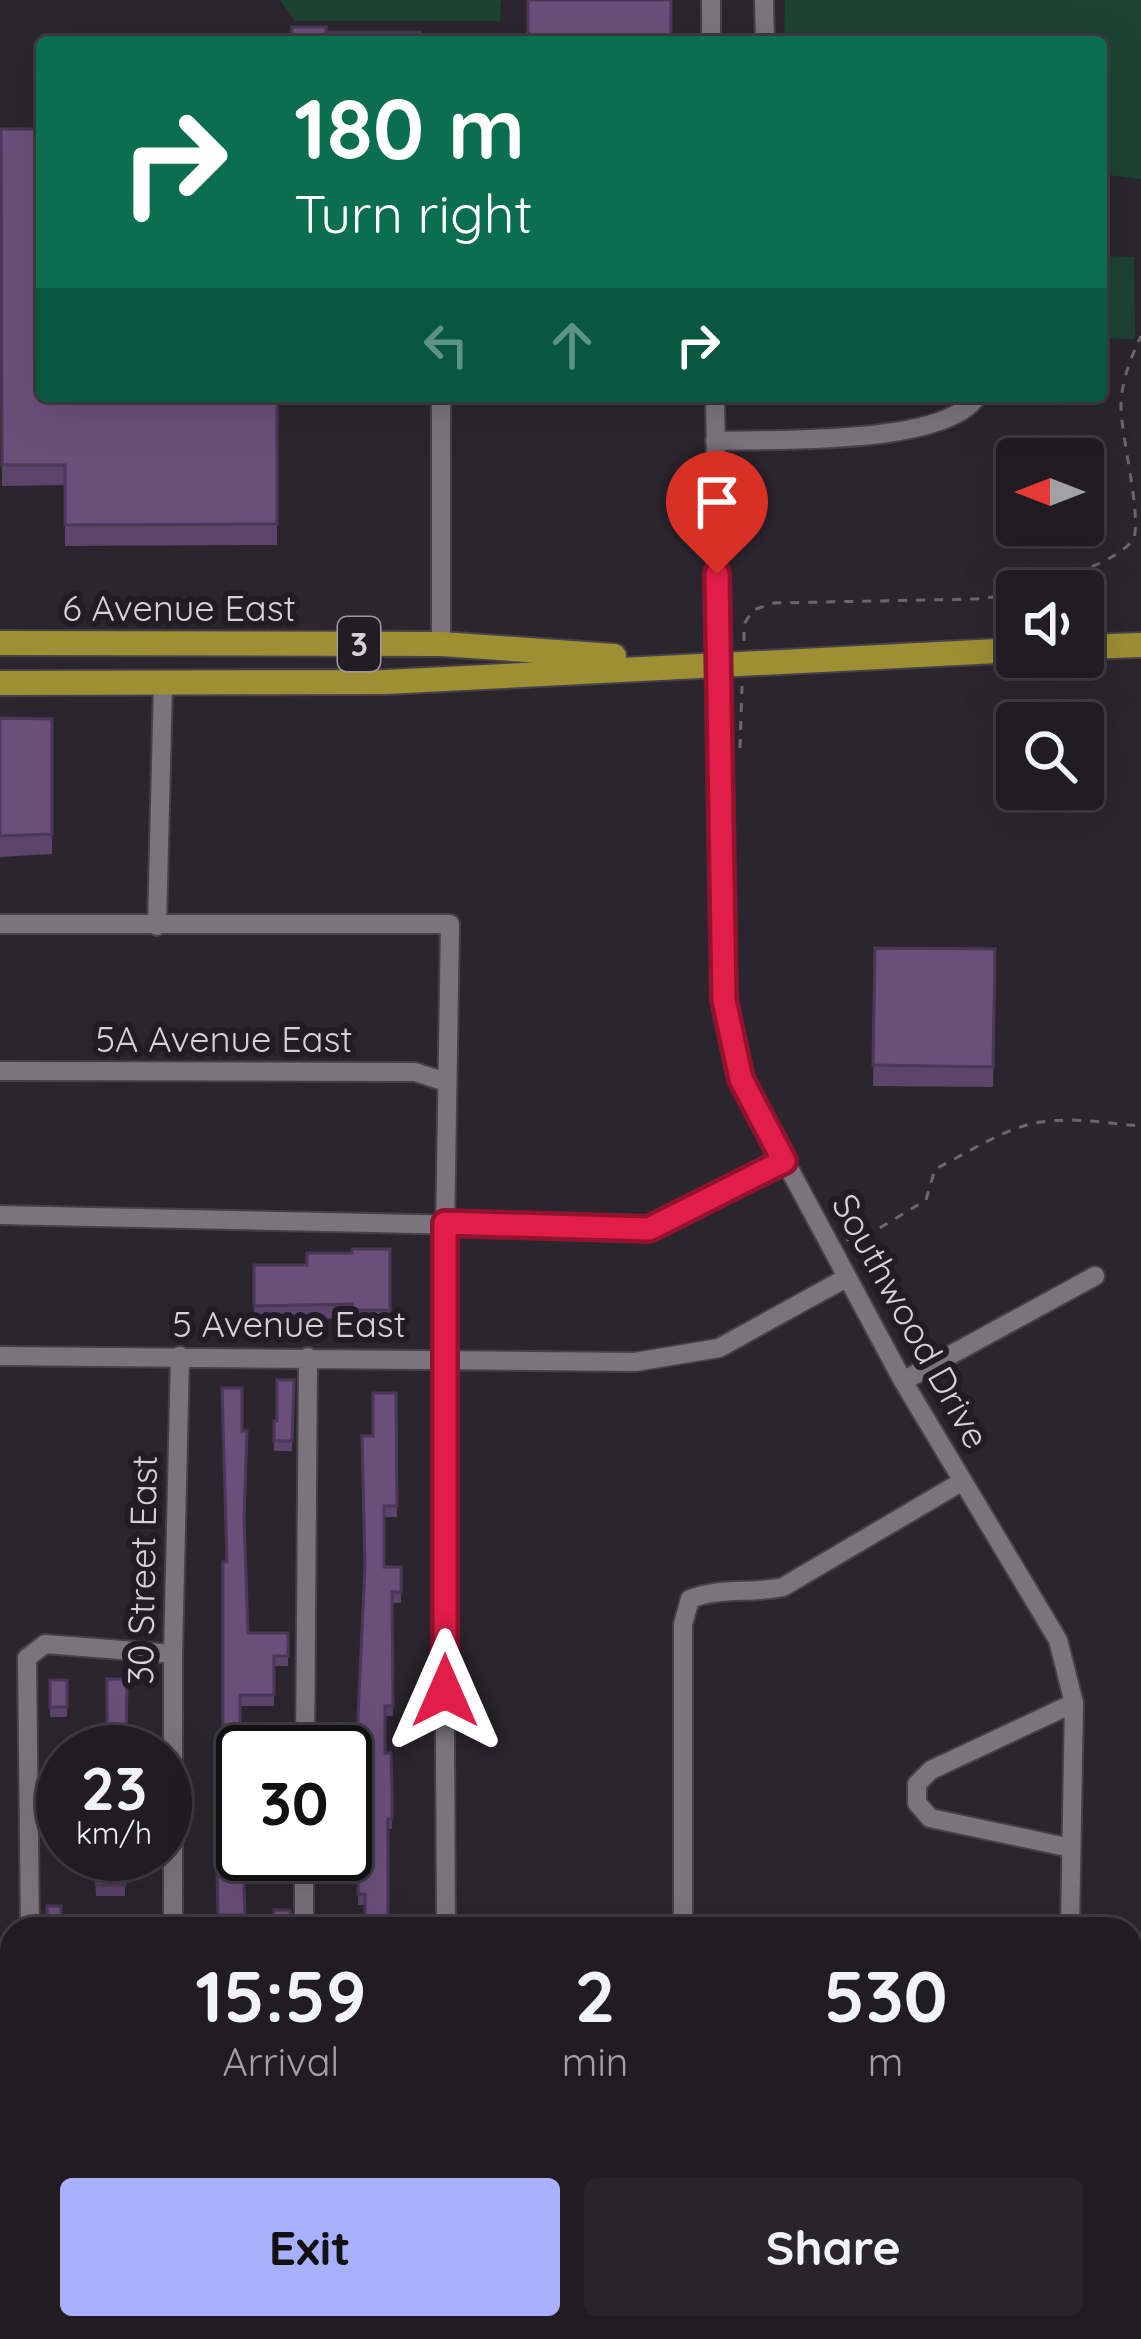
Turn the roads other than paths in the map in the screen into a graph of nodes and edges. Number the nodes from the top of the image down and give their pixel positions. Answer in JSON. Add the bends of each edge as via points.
{"nodes":[{"id":1,"x":711,"y":0,"type":"edge"},
{"id":2,"x":764,"y":0,"type":"edge"},
{"id":3,"x":711,"y":36,"type":"edge"},
{"id":4,"x":765,"y":36,"type":"edge"},
{"id":5,"x":441,"y":402,"type":"edge"},
{"id":6,"x":715,"y":402,"type":"edge"},
{"id":7,"x":973,"y":402,"type":"edge"},
{"id":8,"x":715,"y":441,"type":"junction"},
{"id":9,"x":0,"y":644,"type":"edge"},
{"id":10,"x":399,"y":644,"type":"junction"},
{"id":11,"x":441,"y":644,"type":"junction"},
{"id":12,"x":1141,"y":645,"type":"edge"},
{"id":13,"x":1104,"y":646,"type":"edge"},
{"id":14,"x":996,"y":651,"type":"edge"},
{"id":15,"x":730,"y":666,"type":"junction"},
{"id":16,"x":386,"y":682,"type":"junction"},
{"id":17,"x":0,"y":683,"type":"edge"},
{"id":18,"x":163,"y":684,"type":"junction"},
{"id":19,"x":0,"y":924,"type":"edge"},
{"id":20,"x":157,"y":926,"type":"junction"},
{"id":21,"x":0,"y":1071,"type":"edge"},
{"id":22,"x":446,"y":1082,"type":"junction"},
{"id":23,"x":784,"y":1161,"type":"junction"},
{"id":24,"x":0,"y":1215,"type":"edge"},
{"id":25,"x":445,"y":1223,"type":"junction"},
{"id":26,"x":1095,"y":1276,"type":"dead end"},
{"id":27,"x":846,"y":1277,"type":"junction"},
{"id":28,"x":0,"y":1356,"type":"edge"},
{"id":29,"x":180,"y":1356,"type":"junction"},
{"id":30,"x":308,"y":1358,"type":"junction"},
{"id":31,"x":443,"y":1359,"type":"junction"},
{"id":32,"x":903,"y":1381,"type":"junction"},
{"id":33,"x":963,"y":1481,"type":"junction"},
{"id":34,"x":173,"y":1654,"type":"junction"},
{"id":35,"x":1074,"y":1703,"type":"junction"},
{"id":36,"x":305,"y":1725,"type":"edge"},
{"id":37,"x":1072,"y":1848,"type":"junction"},
{"id":38,"x":304,"y":1881,"type":"edge"},
{"id":39,"x":30,"y":1917,"type":"edge"},
{"id":40,"x":173,"y":1917,"type":"edge"},
{"id":41,"x":304,"y":1917,"type":"edge"},
{"id":42,"x":446,"y":1917,"type":"edge"},
{"id":43,"x":683,"y":1917,"type":"edge"},
{"id":44,"x":1070,"y":1917,"type":"edge"}],
"edges":[{"from":1,"to":3,"type":"street"},
{"from":2,"to":4,"type":"street"},
{"from":5,"to":11,"type":"street"},
{"from":6,"to":8,"type":"street","name":"Southwood Drive"},
{"from":7,"to":8,"type":"street","via":[[896,435]]},
{"from":8,"to":15,"type":"street","name":"Southwood Drive"},
{"from":9,"to":10,"type":"main road","name":"6 Avenue East","number":"3"},
{"from":10,"to":11,"type":"main road","name":"6 Avenue East","number":"3"},
{"from":10,"to":16,"type":"street","via":[[407,666]]},
{"from":11,"to":15,"type":"main road","name":"6 Avenue East","number":"3"},
{"from":12,"to":13,"type":"main road"},
{"from":14,"to":15,"type":"main road","name":"6 Avenue East","number":"3"},
{"from":15,"to":16,"type":"main road","name":"6 Avenue East","number":"3"},
{"from":15,"to":23,"type":"street","name":"Southwood Drive","via":[[724,1000],[741,1079]]},
{"from":16,"to":18,"type":"main road","name":"6 Avenue East","number":"3"},
{"from":17,"to":18,"type":"main road","name":"6 Avenue East","number":"3"},
{"from":18,"to":20,"type":"street"},
{"from":19,"to":20,"type":"street"},
{"from":20,"to":22,"type":"street","via":[[450,924]]},
{"from":21,"to":22,"type":"street","name":"5A Avenue East","via":[[416,1072]]},
{"from":22,"to":25,"type":"street"},
{"from":23,"to":25,"type":"street","via":[[649,1229]]},
{"from":23,"to":27,"type":"street","name":"Southwood Drive"},
{"from":24,"to":25,"type":"street"},
{"from":25,"to":31,"type":"street"},
{"from":26,"to":32,"type":"street"},
{"from":27,"to":31,"type":"street","name":"5 Avenue East","via":[[719,1348],[635,1362]]},
{"from":27,"to":32,"type":"street","name":"Southwood Drive"},
{"from":28,"to":29,"type":"street","name":"5 Avenue East"},
{"from":29,"to":30,"type":"street","name":"5 Avenue East"},
{"from":29,"to":34,"type":"street","name":"30 Street East"},
{"from":30,"to":31,"type":"street","name":"5 Avenue East"},
{"from":30,"to":36,"type":"street"},
{"from":31,"to":42,"type":"street"},
{"from":32,"to":33,"type":"street","name":"Southwood Drive"},
{"from":33,"to":35,"type":"street","name":"Southwood Drive","via":[[1058,1640]]},
{"from":33,"to":43,"type":"street","via":[[783,1587],[690,1599],[683,1624]]},
{"from":34,"to":39,"type":"street","via":[[45,1645],[27,1658]]},
{"from":34,"to":40,"type":"street","name":"30 Street East"},
{"from":35,"to":37,"type":"street","name":"Southwood Drive"},
{"from":35,"to":37,"type":"street","via":[[917,1784],[917,1803],[930,1818]]},
{"from":37,"to":44,"type":"street","name":"Southwood Drive"},
{"from":38,"to":41,"type":"street"}]}
